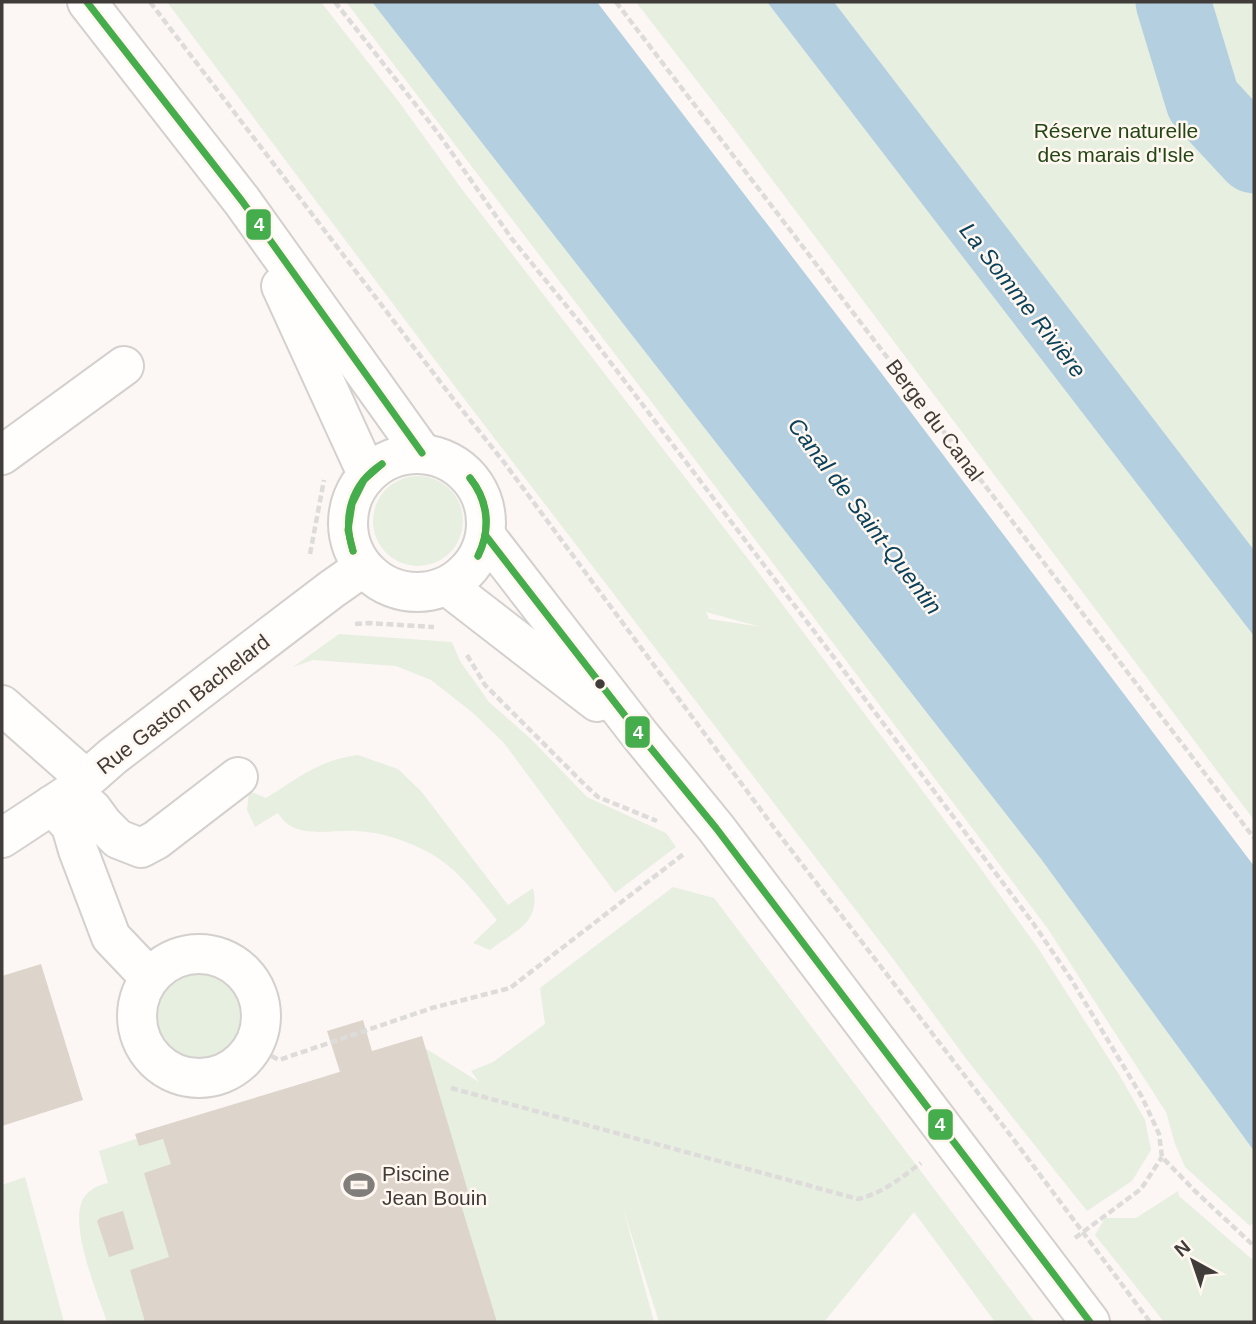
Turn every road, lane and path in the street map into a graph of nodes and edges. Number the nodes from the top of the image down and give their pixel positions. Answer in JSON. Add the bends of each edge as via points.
{"nodes":[{"id":1,"x":87,"y":2,"type":"edge"},
{"id":2,"x":150,"y":2,"type":"edge"},
{"id":3,"x":335,"y":2,"type":"edge"},
{"id":4,"x":616,"y":2,"type":"edge"},
{"id":5,"x":242,"y":201,"type":"junction"},
{"id":6,"x":124,"y":366,"type":"dead end"},
{"id":7,"x":422,"y":453,"type":"junction"},
{"id":8,"x":2,"y":455,"type":"edge"},
{"id":9,"x":367,"y":474,"type":"junction"},
{"id":10,"x":326,"y":475,"type":"dead end"},
{"id":11,"x":486,"y":536,"type":"junction"},
{"id":12,"x":347,"y":578,"type":"junction"},
{"id":13,"x":447,"y":586,"type":"junction"},
{"id":14,"x":438,"y":628,"type":"dead end"},
{"id":15,"x":467,"y":654,"type":"dead end"},
{"id":16,"x":2,"y":705,"type":"edge"},
{"id":17,"x":640,"y":735,"type":"junction"},
{"id":18,"x":238,"y":777,"type":"dead end"},
{"id":19,"x":70,"y":792,"type":"junction"},
{"id":20,"x":754,"y":800,"type":"junction"},
{"id":21,"x":666,"y":825,"type":"dead end"},
{"id":22,"x":716,"y":828,"type":"junction"},
{"id":23,"x":2,"y":838,"type":"edge"},
{"id":24,"x":1254,"y":838,"type":"edge"},
{"id":25,"x":149,"y":977,"type":"junction"},
{"id":26,"x":253,"y":1046,"type":"junction"},
{"id":27,"x":451,"y":1088,"type":"dead end"},
{"id":28,"x":1162,"y":1157,"type":"junction"},
{"id":29,"x":924,"y":1161,"type":"dead end"},
{"id":30,"x":1083,"y":1233,"type":"junction"},
{"id":31,"x":1254,"y":1245,"type":"edge"},
{"id":32,"x":1042,"y":1259,"type":"junction"},
{"id":33,"x":1090,"y":1322,"type":"edge"},
{"id":34,"x":1150,"y":1322,"type":"edge"}],
"edges":[{"from":1,"to":5,"type":"street"},
{"from":2,"to":20,"type":"path","via":[[503,461]]},
{"from":3,"to":28,"type":"path","via":[[1032,923],[1142,1097],[1159,1134]]},
{"from":4,"to":24,"type":"path","name":"Berge du Canal"},
{"from":5,"to":7,"type":"street"},
{"from":5,"to":9,"type":"street"},
{"from":6,"to":8,"type":"street"},
{"from":7,"to":9,"type":"street","via":[[392,458]]},
{"from":7,"to":11,"type":"street","via":[[444,458],[464,471],[479,490],[486,512]]},
{"from":9,"to":12,"type":"street","via":[[349,509]]},
{"from":10,"to":12,"type":"path","via":[[309,561]]},
{"from":11,"to":13,"type":"street","via":[[465,574]]},
{"from":11,"to":17,"type":"street"},
{"from":12,"to":13,"type":"street","via":[[374,578],[409,592]]},
{"from":12,"to":14,"type":"path","via":[[353,625]]},
{"from":12,"to":19,"type":"street","name":"Rue Gaston Bachelard"},
{"from":13,"to":17,"type":"street"},
{"from":15,"to":21,"type":"path","via":[[485,685],[592,792]]},
{"from":16,"to":19,"type":"street"},
{"from":17,"to":22,"type":"street"},
{"from":18,"to":19,"type":"street","via":[[141,848],[118,839]]},
{"from":19,"to":23,"type":"street","name":"Rue Gaston Bachelard"},
{"from":19,"to":25,"type":"street","via":[[71,826],[111,937]]},
{"from":20,"to":22,"type":"path"},
{"from":20,"to":30,"type":"path"},
{"from":22,"to":26,"type":"path","via":[[510,988],[432,1008],[279,1060]]},
{"from":22,"to":32,"type":"street"},
{"from":25,"to":26,"type":"street","via":[[164,963],[184,955],[224,958],[254,986],[261,1006]]},
{"from":25,"to":26,"type":"street","via":[[139,995],[139,1036],[164,1068],[203,1078],[223,1073]]},
{"from":27,"to":29,"type":"path","via":[[858,1199],[887,1188]]},
{"from":28,"to":30,"type":"path","via":[[1141,1189]]},
{"from":28,"to":31,"type":"path"},
{"from":30,"to":32,"type":"path"},
{"from":30,"to":34,"type":"path"},
{"from":32,"to":33,"type":"street"}]}
